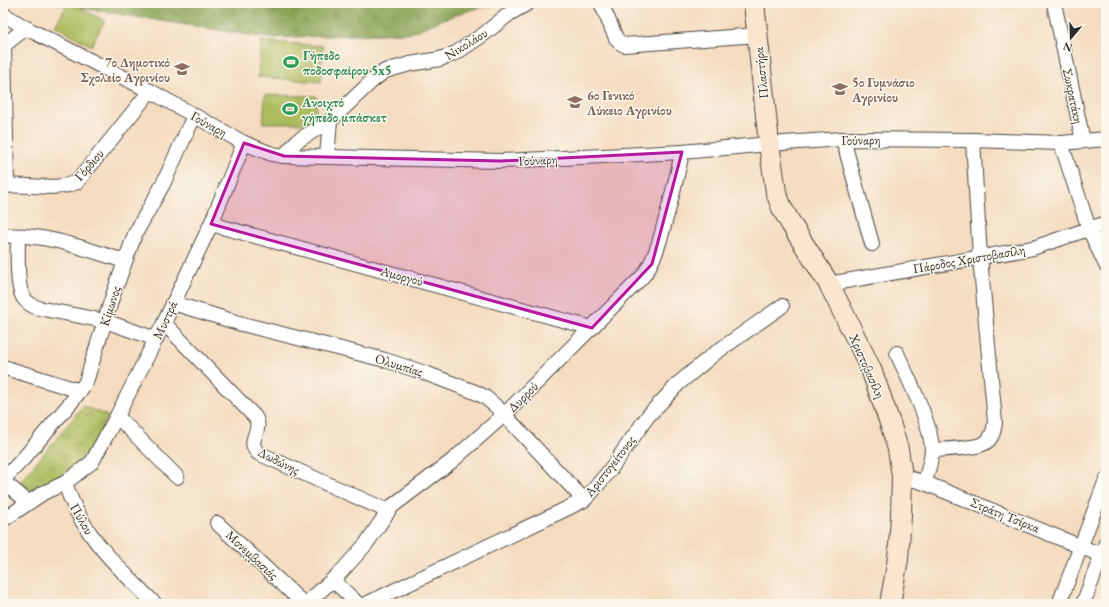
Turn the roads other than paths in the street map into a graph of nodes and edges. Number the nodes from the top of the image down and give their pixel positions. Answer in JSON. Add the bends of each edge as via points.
{"nodes":[{"id":1,"x":528,"y":3,"type":"edge"},
{"id":2,"x":601,"y":3,"type":"edge"},
{"id":3,"x":754,"y":3,"type":"edge"},
{"id":4,"x":1054,"y":3,"type":"edge"},
{"id":5,"x":3,"y":14,"type":"edge"},
{"id":6,"x":26,"y":28,"type":"junction"},
{"id":7,"x":757,"y":35,"type":"junction"},
{"id":8,"x":3,"y":46,"type":"edge"},
{"id":9,"x":150,"y":91,"type":"junction"},
{"id":10,"x":194,"y":116,"type":"junction"},
{"id":11,"x":330,"y":121,"type":"junction"},
{"id":12,"x":843,"y":139,"type":"junction"},
{"id":13,"x":1106,"y":139,"type":"edge"},
{"id":14,"x":973,"y":140,"type":"junction"},
{"id":15,"x":1083,"y":141,"type":"junction"},
{"id":16,"x":1061,"y":143,"type":"junction"},
{"id":17,"x":244,"y":144,"type":"junction"},
{"id":18,"x":768,"y":144,"type":"junction"},
{"id":19,"x":682,"y":152,"type":"junction"},
{"id":20,"x":284,"y":156,"type":"junction"},
{"id":21,"x":327,"y":156,"type":"junction"},
{"id":22,"x":5,"y":186,"type":"edge"},
{"id":23,"x":1106,"y":223,"type":"edge"},
{"id":24,"x":211,"y":224,"type":"junction"},
{"id":25,"x":1089,"y":229,"type":"junction"},
{"id":26,"x":3,"y":236,"type":"edge"},
{"id":27,"x":18,"y":236,"type":"junction"},
{"id":28,"x":872,"y":244,"type":"dead end"},
{"id":29,"x":980,"y":257,"type":"junction"},
{"id":30,"x":125,"y":261,"type":"junction"},
{"id":31,"x":1106,"y":265,"type":"edge"},
{"id":32,"x":828,"y":284,"type":"junction"},
{"id":33,"x":173,"y":302,"type":"junction"},
{"id":34,"x":782,"y":306,"type":"dead end"},
{"id":35,"x":105,"y":321,"type":"junction"},
{"id":36,"x":164,"y":323,"type":"junction"},
{"id":37,"x":592,"y":328,"type":"junction"},
{"id":38,"x":156,"y":339,"type":"junction"},
{"id":39,"x":897,"y":353,"type":"dead end"},
{"id":40,"x":3,"y":367,"type":"edge"},
{"id":41,"x":80,"y":391,"type":"junction"},
{"id":42,"x":505,"y":414,"type":"junction"},
{"id":43,"x":117,"y":416,"type":"junction"},
{"id":44,"x":932,"y":450,"type":"junction"},
{"id":45,"x":902,"y":476,"type":"junction"},
{"id":46,"x":177,"y":477,"type":"dead end"},
{"id":47,"x":3,"y":480,"type":"edge"},
{"id":48,"x":1106,"y":480,"type":"edge"},
{"id":49,"x":925,"y":482,"type":"junction"},
{"id":50,"x":65,"y":483,"type":"junction"},
{"id":51,"x":584,"y":500,"type":"junction"},
{"id":52,"x":28,"y":502,"type":"junction"},
{"id":53,"x":388,"y":511,"type":"junction"},
{"id":54,"x":3,"y":520,"type":"edge"},
{"id":55,"x":217,"y":523,"type":"dead end"},
{"id":56,"x":1080,"y":546,"type":"junction"},
{"id":57,"x":1105,"y":552,"type":"edge"},
{"id":58,"x":333,"y":580,"type":"junction"},
{"id":59,"x":894,"y":603,"type":"edge"},
{"id":60,"x":155,"y":604,"type":"edge"},
{"id":61,"x":305,"y":604,"type":"edge"},
{"id":62,"x":358,"y":604,"type":"edge"},
{"id":63,"x":366,"y":604,"type":"edge"},
{"id":64,"x":1059,"y":604,"type":"edge"},
{"id":65,"x":1083,"y":604,"type":"edge"}],
"edges":[{"from":1,"to":11,"type":"street","name":"Νικολάου","via":[[456,53],[385,71]]},
{"from":2,"to":7,"type":"street","via":[[616,38],[624,45]]},
{"from":3,"to":7,"type":"main road","name":"Πλαστήρα"},
{"from":4,"to":15,"type":"street","name":"Σωκρατάκη"},
{"from":5,"to":6,"type":"street","name":"Γούναρη"},
{"from":6,"to":8,"type":"street"},
{"from":6,"to":9,"type":"street","name":"Γούναρη"},
{"from":7,"to":18,"type":"main road","name":"Πλαστήρα"},
{"from":8,"to":22,"type":"street"},
{"from":9,"to":10,"type":"street","name":"Γούναρη"},
{"from":9,"to":22,"type":"street","name":"Γόρδιου","via":[[77,182],[57,187]]},
{"from":10,"to":17,"type":"street","name":"Γούναρη"},
{"from":10,"to":30,"type":"street","name":"Κίμωνος","via":[[163,184],[138,227]]},
{"from":11,"to":20,"type":"street","name":"Νικολάου","via":[[297,141]]},
{"from":11,"to":21,"type":"street"},
{"from":12,"to":14,"type":"street","name":"Γούναρη"},
{"from":12,"to":18,"type":"street","name":"Γούναρη"},
{"from":12,"to":28,"type":"street"},
{"from":13,"to":15,"type":"street","name":"Γούναρη"},
{"from":14,"to":16,"type":"street","name":"Γούναρη"},
{"from":14,"to":29,"type":"street"},
{"from":15,"to":16,"type":"street","name":"Γούναρη"},
{"from":16,"to":25,"type":"street"},
{"from":17,"to":20,"type":"street","name":"Γούναρη"},
{"from":17,"to":24,"type":"street","name":"Μυστρά"},
{"from":18,"to":19,"type":"street","name":"Γούναρη"},
{"from":18,"to":32,"type":"main road","name":"Χριστοβασίλη","via":[[775,186],[782,208]]},
{"from":19,"to":21,"type":"street","name":"Γούναρη","via":[[501,161]]},
{"from":19,"to":37,"type":"street","name":"Δυρρού","via":[[678,178],[652,264]]},
{"from":20,"to":21,"type":"street","name":"Γούναρη"},
{"from":23,"to":25,"type":"street","name":"Πάροδος Χριστοβασίλη"},
{"from":24,"to":33,"type":"street","name":"Μυστρά"},
{"from":24,"to":37,"type":"street","name":"Αμοργού"},
{"from":25,"to":29,"type":"street","name":"Πάροδος Χριστοβασίλη","via":[[1033,248]]},
{"from":25,"to":31,"type":"street"},
{"from":26,"to":27,"type":"street"},
{"from":27,"to":30,"type":"street","via":[[63,243]]},
{"from":27,"to":35,"type":"street","via":[[19,283],[22,296],[31,305]]},
{"from":29,"to":32,"type":"street","name":"Πάροδος Χριστοβασίλη"},
{"from":29,"to":44,"type":"street","via":[[994,431],[983,444]]},
{"from":30,"to":35,"type":"street","name":"Κίμωνος"},
{"from":32,"to":45,"type":"main road","name":"Χριστοβασίλη","via":[[880,391],[896,440]]},
{"from":33,"to":36,"type":"street","name":"Μυστρά"},
{"from":33,"to":42,"type":"street","name":"Ολυμπίας","via":[[242,324],[425,372],[475,392]]},
{"from":34,"to":51,"type":"street","name":"Αριστογείτονος","via":[[714,354],[671,390]]},
{"from":35,"to":38,"type":"street"},
{"from":35,"to":41,"type":"street","name":"Κίμωνος","via":[[86,382]]},
{"from":36,"to":38,"type":"street","name":"Μυστρά"},
{"from":36,"to":53,"type":"street","name":"Δωδώνης","via":[[255,417],[258,427],[253,442],[258,453]]},
{"from":37,"to":42,"type":"street","name":"Δυρρού"},
{"from":38,"to":43,"type":"street","name":"Μυστρά"},
{"from":39,"to":44,"type":"street","via":[[924,416]]},
{"from":40,"to":41,"type":"street"},
{"from":41,"to":47,"type":"street","name":"Κίμωνος"},
{"from":42,"to":51,"type":"street","name":"Ολυμπίας"},
{"from":42,"to":53,"type":"street","name":"Δυρρού","via":[[452,461]]},
{"from":43,"to":46,"type":"street"},
{"from":43,"to":50,"type":"street","name":"Μυστρά","via":[[92,462]]},
{"from":44,"to":49,"type":"street"},
{"from":45,"to":49,"type":"street","name":"Στράτη Τσίρκα"},
{"from":45,"to":59,"type":"main road","name":"Χριστοβασίλη"},
{"from":47,"to":52,"type":"street"},
{"from":48,"to":56,"type":"street"},
{"from":49,"to":56,"type":"street","name":"Στράτη Τσίρκα"},
{"from":50,"to":52,"type":"street"},
{"from":50,"to":60,"type":"street","name":"Πύλου","via":[[78,515],[91,536]]},
{"from":51,"to":63,"type":"street","name":"Αριστογείτονος"},
{"from":52,"to":54,"type":"street"},
{"from":53,"to":58,"type":"street","name":"Δυρρού","via":[[368,541]]},
{"from":55,"to":61,"type":"street","name":"Μονεμβασιάς"},
{"from":56,"to":57,"type":"street","name":"Στράτη Τσίρκα"},
{"from":56,"to":64,"type":"street"},
{"from":57,"to":65,"type":"street"},
{"from":58,"to":61,"type":"street","name":"Δυρρού"},
{"from":58,"to":62,"type":"street"}]}
